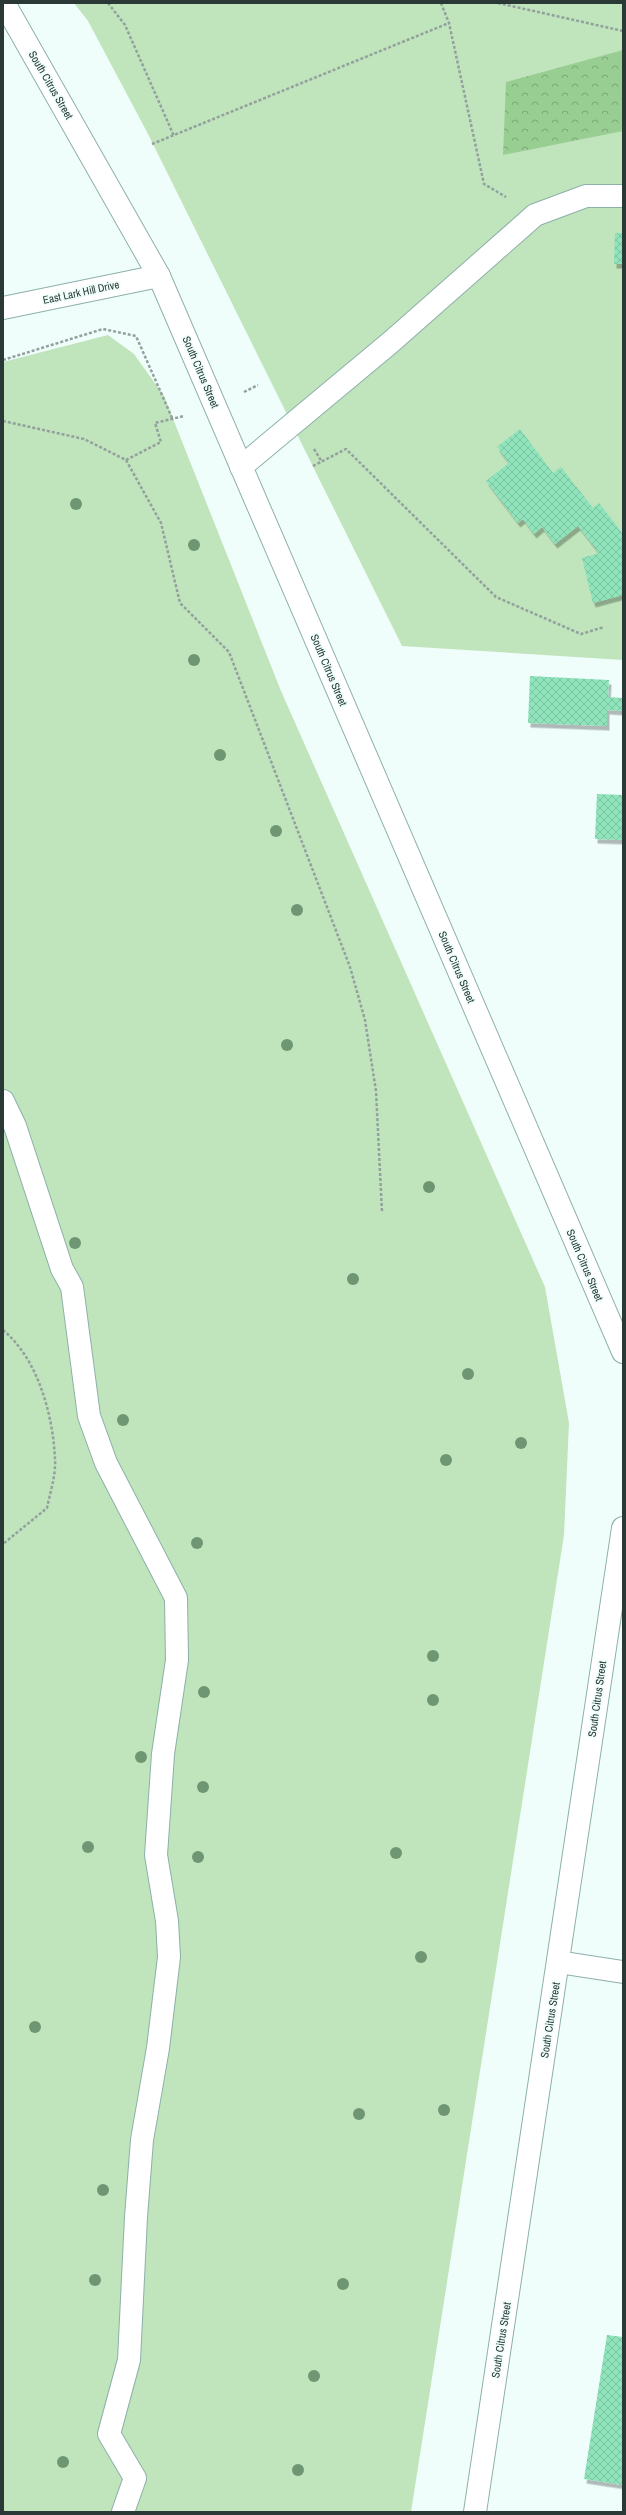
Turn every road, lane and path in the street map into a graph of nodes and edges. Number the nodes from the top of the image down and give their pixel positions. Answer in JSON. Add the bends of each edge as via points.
{"nodes":[{"id":1,"x":4,"y":3,"type":"edge"},
{"id":2,"x":108,"y":3,"type":"edge"},
{"id":3,"x":441,"y":3,"type":"edge"},
{"id":4,"x":498,"y":3,"type":"edge"},
{"id":5,"x":449,"y":22,"type":"junction"},
{"id":6,"x":623,"y":31,"type":"edge"},
{"id":7,"x":174,"y":136,"type":"junction"},
{"id":8,"x":152,"y":144,"type":"dead end"},
{"id":9,"x":623,"y":196,"type":"edge"},
{"id":10,"x":535,"y":215,"type":"junction"},
{"id":11,"x":159,"y":276,"type":"junction"},
{"id":12,"x":3,"y":308,"type":"edge"},
{"id":13,"x":3,"y":360,"type":"edge"},
{"id":14,"x":3,"y":421,"type":"edge"},
{"id":15,"x":126,"y":460,"type":"junction"},
{"id":16,"x":313,"y":466,"type":"dead end"},
{"id":17,"x":241,"y":467,"type":"junction"},
{"id":18,"x":604,"y":627,"type":"dead end"},
{"id":19,"x":3,"y":1101,"type":"edge"},
{"id":20,"x":382,"y":1212,"type":"dead end"},
{"id":21,"x":3,"y":1330,"type":"edge"},
{"id":22,"x":623,"y":1352,"type":"edge"},
{"id":23,"x":623,"y":1528,"type":"edge"},
{"id":24,"x":3,"y":1544,"type":"edge"},
{"id":25,"x":558,"y":1962,"type":"junction"},
{"id":26,"x":623,"y":1972,"type":"edge"},
{"id":27,"x":123,"y":2512,"type":"edge"},
{"id":28,"x":475,"y":2512,"type":"edge"}],
"edges":[{"from":1,"to":11,"type":"street","name":"South Citrus Street"},
{"from":2,"to":7,"type":"path","via":[[125,25]]},
{"from":3,"to":5,"type":"path"},
{"from":4,"to":6,"type":"path"},
{"from":5,"to":7,"type":"path"},
{"from":5,"to":10,"type":"path","via":[[484,184]]},
{"from":7,"to":8,"type":"path"},
{"from":9,"to":10,"type":"street","via":[[586,196]]},
{"from":10,"to":17,"type":"street","via":[[391,342]]},
{"from":11,"to":12,"type":"street","name":"East Lark Hill Drive"},
{"from":11,"to":17,"type":"street","name":"South Citrus Street"},
{"from":13,"to":15,"type":"path","via":[[103,329],[136,336],[173,420],[155,423],[161,442]]},
{"from":14,"to":15,"type":"path","via":[[84,439]]},
{"from":15,"to":20,"type":"path","via":[[161,524],[180,603],[229,652],[350,967],[365,1020],[376,1091]]},
{"from":16,"to":18,"type":"path","via":[[346,449],[496,597],[581,634]]},
{"from":17,"to":22,"type":"street","name":"South Citrus Street"},
{"from":19,"to":27,"type":"street","via":[[15,1126],[62,1269],[72,1287],[89,1416],[106,1463],[176,1598],[176,1660],[163,1754],[156,1855],[167,1921],[169,1957],[158,2048],[142,2140],[129,2360],[109,2434],[135,2478]]},
{"from":21,"to":24,"type":"path","via":[[17,1341],[37,1376],[48,1413],[55,1460],[47,1508]]},
{"from":23,"to":25,"type":"street","name":"South Citrus Street"},
{"from":25,"to":26,"type":"street"},
{"from":25,"to":28,"type":"street","name":"South Citrus Street"}]}
